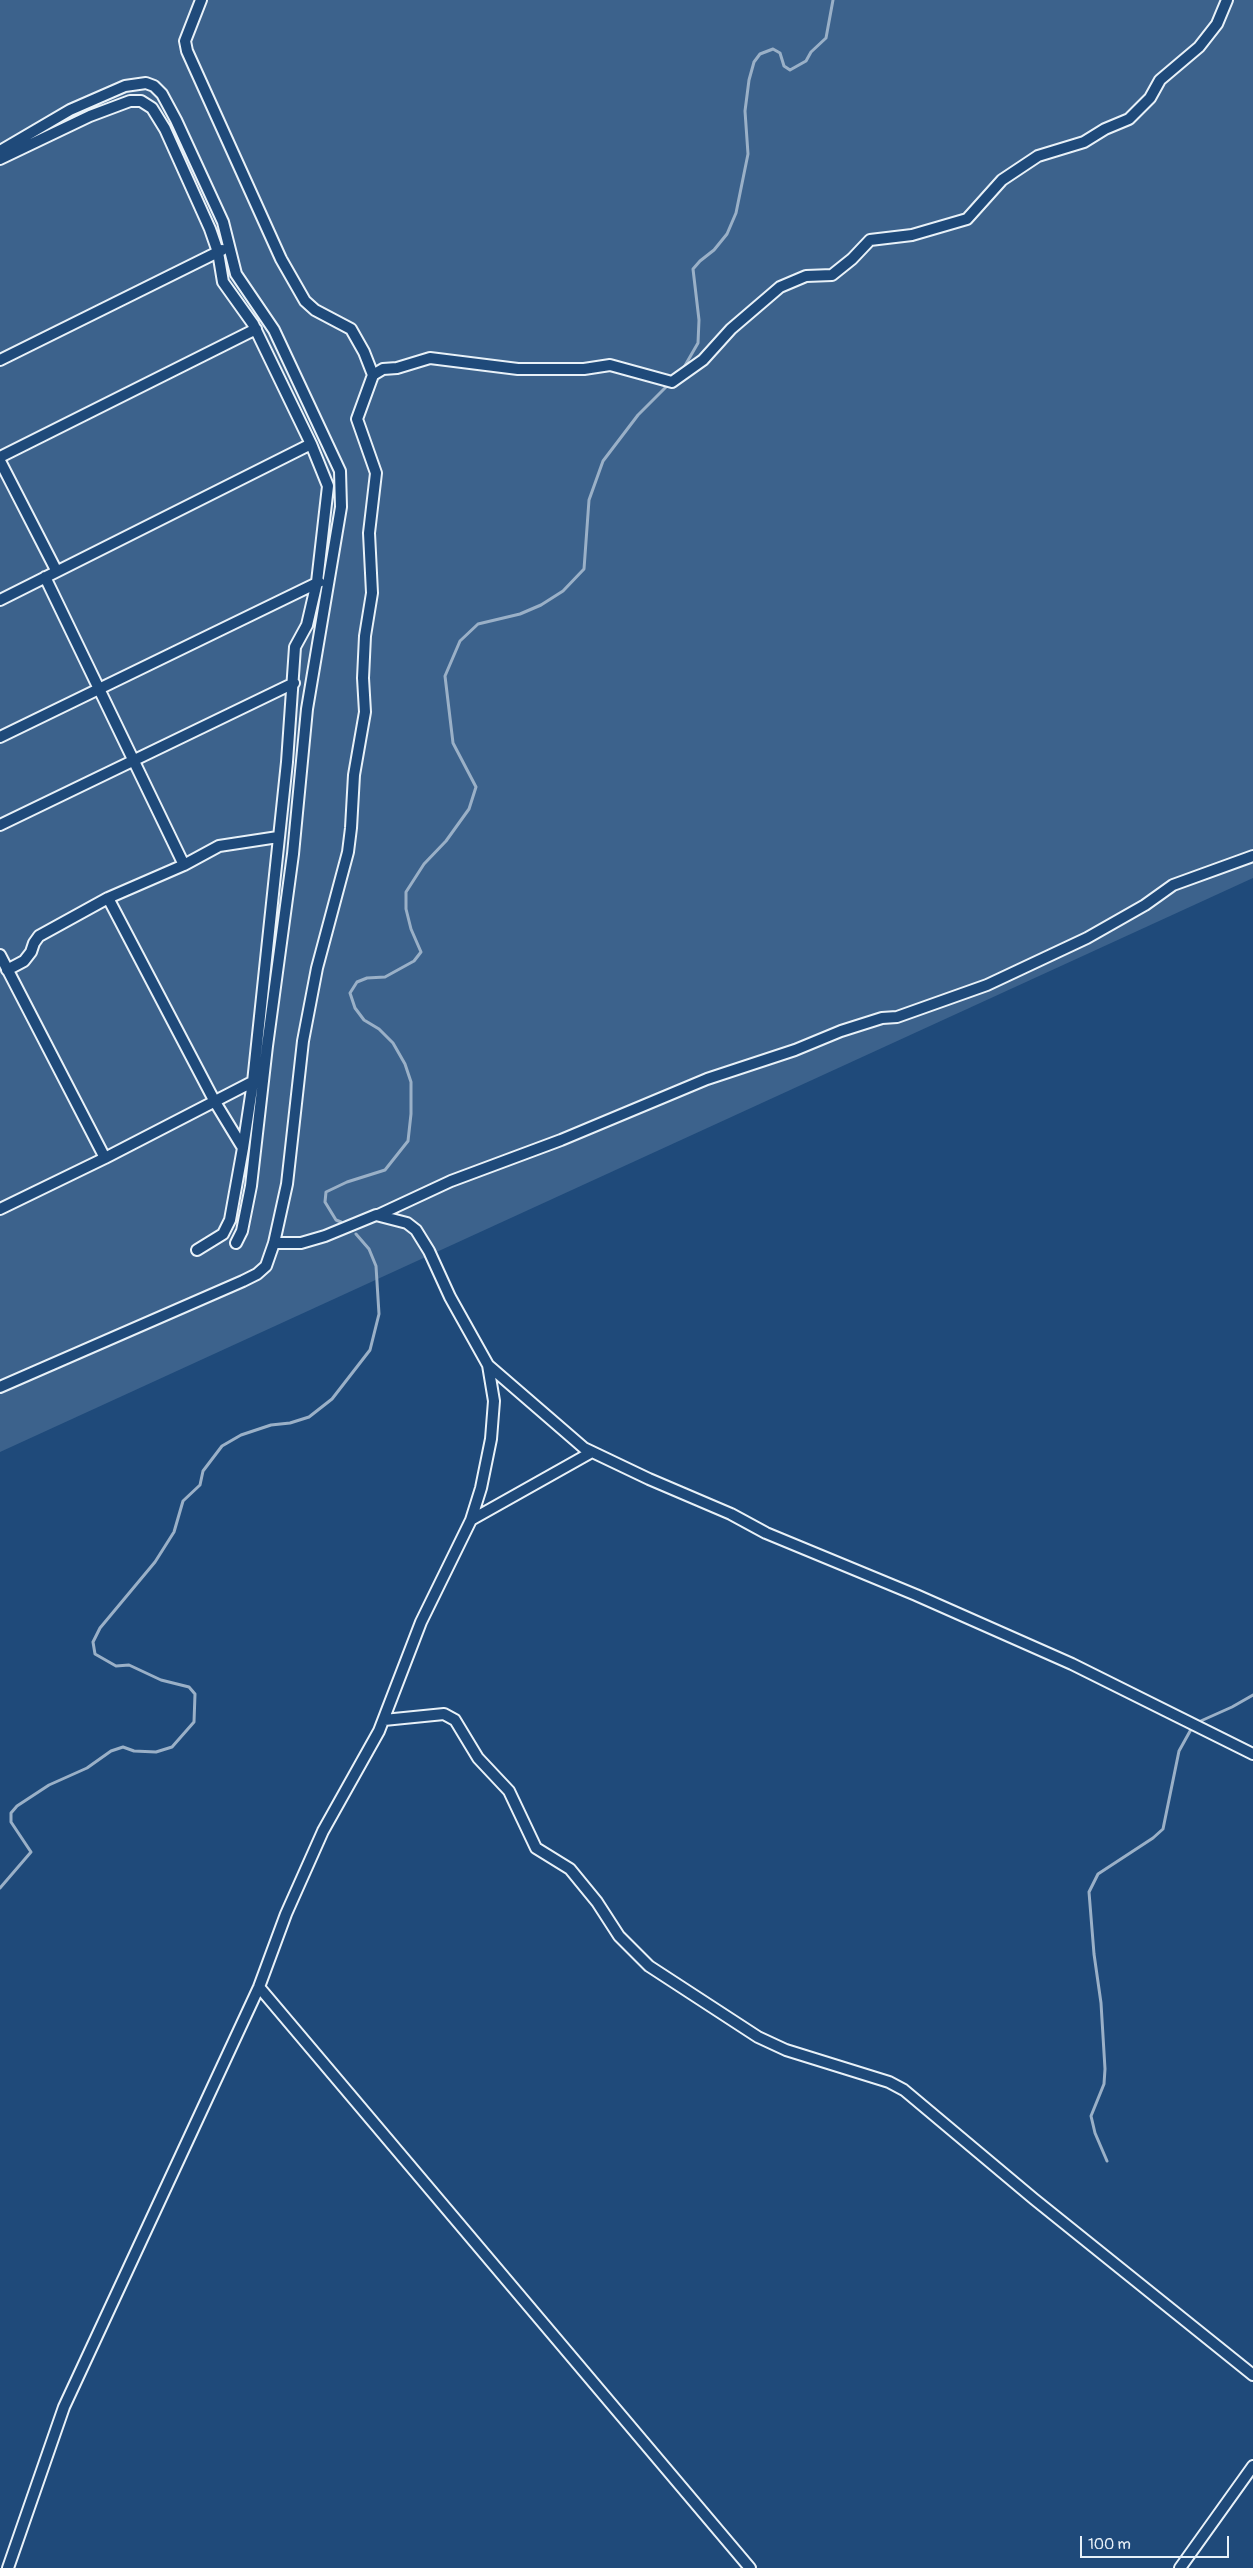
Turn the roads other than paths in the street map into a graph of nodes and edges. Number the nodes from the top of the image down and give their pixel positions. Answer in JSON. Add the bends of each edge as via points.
{"nodes":[{"id":1,"x":201,"y":0,"type":"edge"},
{"id":2,"x":1227,"y":0,"type":"edge"},
{"id":3,"x":0,"y":151,"type":"edge"},
{"id":4,"x":0,"y":159,"type":"edge"},
{"id":5,"x":230,"y":247,"type":"junction"},
{"id":6,"x":218,"y":252,"type":"junction"},
{"id":7,"x":256,"y":329,"type":"junction"},
{"id":8,"x":0,"y":360,"type":"edge"},
{"id":9,"x":373,"y":375,"type":"junction"},
{"id":10,"x":311,"y":444,"type":"junction"},
{"id":11,"x":0,"y":457,"type":"edge"},
{"id":12,"x":0,"y":461,"type":"edge"},
{"id":13,"x":321,"y":550,"type":"junction"},
{"id":14,"x":334,"y":552,"type":"junction"},
{"id":15,"x":56,"y":570,"type":"junction"},
{"id":16,"x":45,"y":577,"type":"junction"},
{"id":17,"x":330,"y":580,"type":"junction"},
{"id":18,"x":317,"y":582,"type":"junction"},
{"id":19,"x":0,"y":600,"type":"edge"},
{"id":20,"x":294,"y":683,"type":"junction"},
{"id":21,"x":98,"y":690,"type":"junction"},
{"id":22,"x":0,"y":737,"type":"edge"},
{"id":23,"x":133,"y":760,"type":"junction"},
{"id":24,"x":302,"y":761,"type":"junction"},
{"id":25,"x":287,"y":762,"type":"junction"},
{"id":26,"x":0,"y":825,"type":"edge"},
{"id":27,"x":278,"y":837,"type":"junction"},
{"id":28,"x":1253,"y":856,"type":"edge"},
{"id":29,"x":184,"y":865,"type":"junction"},
{"id":30,"x":108,"y":898,"type":"junction"},
{"id":31,"x":3,"y":964,"type":"edge"},
{"id":32,"x":264,"y":1076,"type":"junction"},
{"id":33,"x":253,"y":1082,"type":"junction"},
{"id":34,"x":215,"y":1102,"type":"junction"},
{"id":35,"x":243,"y":1148,"type":"junction"},
{"id":36,"x":105,"y":1158,"type":"junction"},
{"id":37,"x":0,"y":1209,"type":"edge"},
{"id":38,"x":376,"y":1215,"type":"junction"},
{"id":39,"x":236,"y":1243,"type":"dead end"},
{"id":40,"x":274,"y":1243,"type":"junction"},
{"id":41,"x":197,"y":1250,"type":"dead end"},
{"id":42,"x":488,"y":1365,"type":"junction"},
{"id":43,"x":0,"y":1387,"type":"edge"},
{"id":44,"x":592,"y":1452,"type":"junction"},
{"id":45,"x":471,"y":1520,"type":"junction"},
{"id":46,"x":384,"y":1720,"type":"junction"},
{"id":47,"x":1253,"y":1754,"type":"edge"},
{"id":48,"x":259,"y":1987,"type":"junction"},
{"id":49,"x":1253,"y":2375,"type":"edge"},
{"id":50,"x":1253,"y":2466,"type":"edge"},
{"id":51,"x":8,"y":2568,"type":"edge"},
{"id":52,"x":750,"y":2568,"type":"edge"},
{"id":53,"x":1180,"y":2568,"type":"edge"}],
"edges":[{"from":1,"to":9,"type":"street","via":[[185,41],[187,51],[281,259],[305,301],[351,329]]},
{"from":2,"to":9,"type":"street","via":[[1217,24],[1199,47],[1160,80],[1150,98],[1129,119],[1084,142],[1038,156],[1002,180],[967,219],[912,235],[870,240],[832,275],[806,276],[780,287],[731,329],[703,360],[672,382],[610,365],[584,369],[518,369],[430,358],[383,369]]},
{"from":3,"to":5,"type":"street","via":[[70,110],[124,86],[146,83],[154,86],[176,120],[223,222]]},
{"from":4,"to":6,"type":"street","via":[[90,116],[130,101],[141,101],[152,108],[166,129]]},
{"from":5,"to":6,"type":"street"},
{"from":5,"to":14,"type":"street","via":[[236,274],[274,330],[340,472],[341,507]]},
{"from":6,"to":7,"type":"street","via":[[223,282]]},
{"from":6,"to":8,"type":"street"},
{"from":7,"to":10,"type":"street"},
{"from":7,"to":11,"type":"street"},
{"from":9,"to":40,"type":"street","via":[[357,419],[376,473],[369,533],[372,593],[365,636],[365,712],[354,775],[348,852],[303,1041],[287,1184]]},
{"from":10,"to":13,"type":"street","via":[[328,486]]},
{"from":10,"to":15,"type":"street"},
{"from":12,"to":15,"type":"street"},
{"from":13,"to":14,"type":"street"},
{"from":13,"to":18,"type":"street"},
{"from":14,"to":17,"type":"street"},
{"from":15,"to":16,"type":"street"},
{"from":16,"to":19,"type":"street"},
{"from":16,"to":21,"type":"street"},
{"from":17,"to":18,"type":"street"},
{"from":17,"to":24,"type":"street","via":[[307,709]]},
{"from":18,"to":20,"type":"street","via":[[307,624],[294,647]]},
{"from":18,"to":21,"type":"street"},
{"from":20,"to":23,"type":"street"},
{"from":20,"to":25,"type":"street"},
{"from":21,"to":22,"type":"street"},
{"from":21,"to":23,"type":"street"},
{"from":23,"to":26,"type":"street"},
{"from":23,"to":29,"type":"street"},
{"from":24,"to":25,"type":"street"},
{"from":24,"to":32,"type":"street"},
{"from":25,"to":27,"type":"street"},
{"from":27,"to":29,"type":"street","via":[[219,846]]},
{"from":27,"to":33,"type":"street"},
{"from":28,"to":38,"type":"street","via":[[1173,885],[1087,938],[987,985],[897,1017],[882,1018],[841,1031],[707,1079],[561,1140],[451,1181]]},
{"from":29,"to":30,"type":"street"},
{"from":30,"to":31,"type":"street","via":[[39,936],[24,961]]},
{"from":30,"to":34,"type":"street"},
{"from":31,"to":36,"type":"street"},
{"from":32,"to":33,"type":"street"},
{"from":32,"to":39,"type":"street","via":[[251,1186],[242,1231]]},
{"from":33,"to":34,"type":"street"},
{"from":33,"to":35,"type":"street"},
{"from":34,"to":35,"type":"street"},
{"from":34,"to":36,"type":"street"},
{"from":35,"to":41,"type":"street","via":[[230,1220],[224,1234]]},
{"from":36,"to":37,"type":"street"},
{"from":38,"to":40,"type":"street","via":[[300,1243]]},
{"from":38,"to":42,"type":"street","via":[[407,1223],[416,1230]]},
{"from":40,"to":43,"type":"street","via":[[266,1266],[257,1274]]},
{"from":42,"to":44,"type":"street"},
{"from":42,"to":45,"type":"street","via":[[494,1401],[491,1440]]},
{"from":44,"to":45,"type":"street"},
{"from":44,"to":47,"type":"street","via":[[766,1533],[916,1594],[1072,1664]]},
{"from":45,"to":46,"type":"street","via":[[422,1622]]},
{"from":46,"to":48,"type":"street","via":[[323,1831],[286,1914]]},
{"from":46,"to":49,"type":"street","via":[[444,1714],[455,1720],[478,1758],[510,1791],[536,1848],[570,1869],[619,1936],[650,1966],[758,2037],[786,2050],[889,2082],[904,2090]]},
{"from":48,"to":51,"type":"street","via":[[64,2407]]},
{"from":48,"to":52,"type":"street"},
{"from":50,"to":53,"type":"street"}]}
